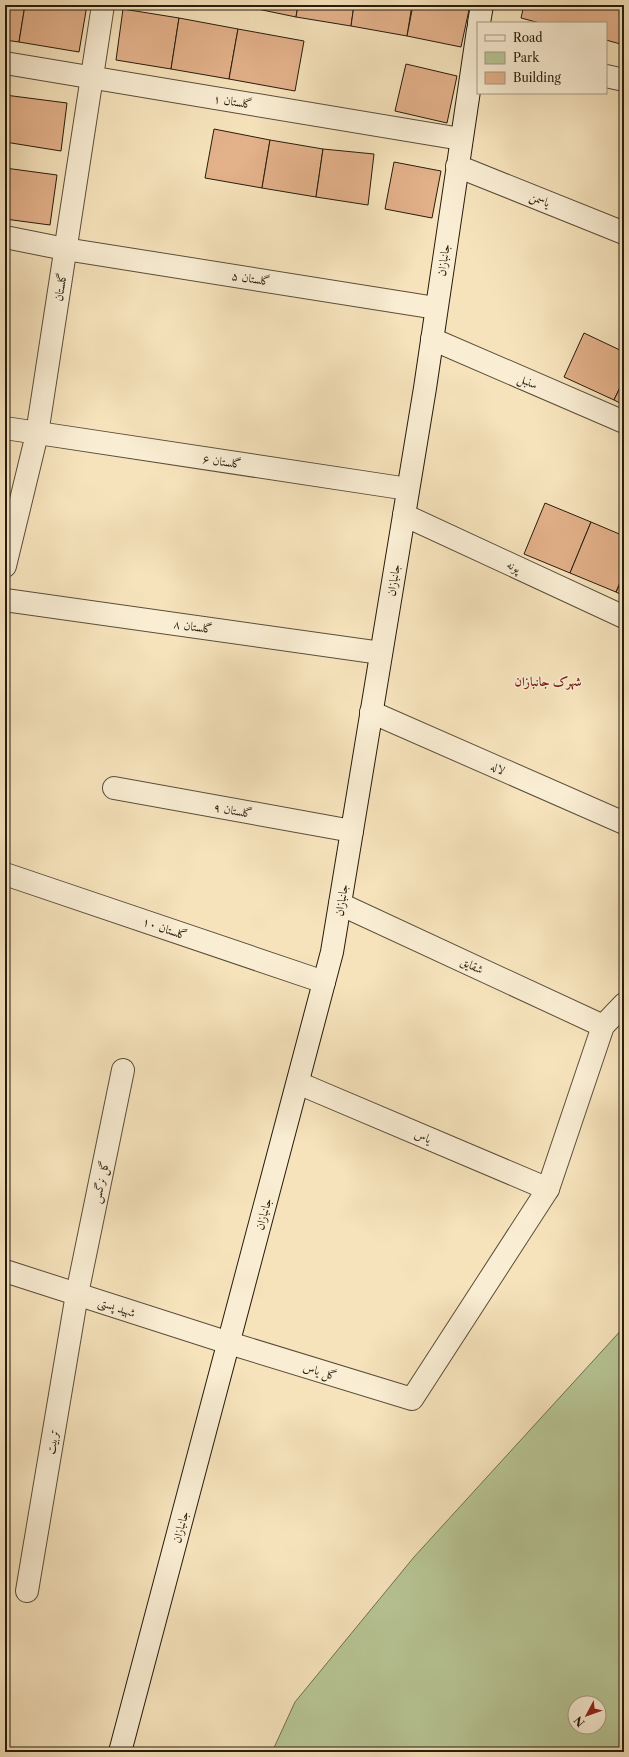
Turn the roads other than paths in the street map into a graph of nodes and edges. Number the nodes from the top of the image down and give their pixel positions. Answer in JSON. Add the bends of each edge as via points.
{"nodes":[{"id":1,"x":103,"y":5,"type":"edge"},
{"id":2,"x":482,"y":5,"type":"edge"},
{"id":3,"x":480,"y":22,"type":"edge"},
{"id":4,"x":477,"y":41,"type":"edge"},
{"id":5,"x":5,"y":63,"type":"edge"},
{"id":6,"x":607,"y":76,"type":"edge"},
{"id":7,"x":92,"y":78,"type":"junction"},
{"id":8,"x":624,"y":80,"type":"edge"},
{"id":9,"x":461,"y":139,"type":"junction"},
{"id":10,"x":457,"y":166,"type":"junction"},
{"id":11,"x":624,"y":233,"type":"edge"},
{"id":12,"x":5,"y":237,"type":"edge"},
{"id":13,"x":66,"y":248,"type":"junction"},
{"id":14,"x":436,"y":308,"type":"junction"},
{"id":15,"x":432,"y":339,"type":"junction"},
{"id":16,"x":624,"y":422,"type":"edge"},
{"id":17,"x":5,"y":428,"type":"edge"},
{"id":18,"x":37,"y":434,"type":"junction"},
{"id":19,"x":408,"y":489,"type":"junction"},
{"id":20,"x":404,"y":515,"type":"junction"},
{"id":21,"x":5,"y":566,"type":"edge"},
{"id":22,"x":5,"y":600,"type":"edge"},
{"id":23,"x":624,"y":617,"type":"edge"},
{"id":24,"x":381,"y":653,"type":"junction"},
{"id":25,"x":371,"y":712,"type":"junction"},
{"id":26,"x":114,"y":788,"type":"dead end"},
{"id":27,"x":624,"y":823,"type":"edge"},
{"id":28,"x":352,"y":831,"type":"junction"},
{"id":29,"x":5,"y":874,"type":"edge"},
{"id":30,"x":340,"y":904,"type":"junction"},
{"id":31,"x":324,"y":982,"type":"junction"},
{"id":32,"x":624,"y":1004,"type":"edge"},
{"id":33,"x":603,"y":1026,"type":"junction"},
{"id":34,"x":123,"y":1070,"type":"dead end"},
{"id":35,"x":298,"y":1083,"type":"junction"},
{"id":36,"x":548,"y":1189,"type":"junction"},
{"id":37,"x":5,"y":1270,"type":"edge"},
{"id":38,"x":77,"y":1294,"type":"junction"},
{"id":39,"x":229,"y":1343,"type":"junction"},
{"id":40,"x":27,"y":1591,"type":"dead end"},
{"id":41,"x":120,"y":1752,"type":"edge"}],
"edges":[{"from":1,"to":7,"type":"street","name":"گلستان"},
{"from":2,"to":3,"type":"street","name":"جانبازان"},
{"from":4,"to":9,"type":"street","name":"جانبازان"},
{"from":5,"to":7,"type":"street","name":"گلستان ۱"},
{"from":6,"to":8,"type":"street"},
{"from":7,"to":9,"type":"street","name":"گلستان ۱"},
{"from":7,"to":13,"type":"street","name":"گلستان"},
{"from":9,"to":10,"type":"street","name":"جانبازان"},
{"from":10,"to":11,"type":"street","name":"یاسمن"},
{"from":10,"to":14,"type":"street","name":"جانبازان"},
{"from":12,"to":13,"type":"street","name":"گلستان ۵"},
{"from":13,"to":14,"type":"street","name":"گلستان ۵"},
{"from":13,"to":18,"type":"street","name":"گلستان"},
{"from":14,"to":15,"type":"street","name":"جانبازان"},
{"from":15,"to":16,"type":"street","name":"سنبل"},
{"from":15,"to":19,"type":"street","name":"جانبازان"},
{"from":17,"to":18,"type":"street","name":"گلستان ۶"},
{"from":18,"to":19,"type":"street","name":"گلستان ۶"},
{"from":18,"to":21,"type":"street","name":"گلستان"},
{"from":19,"to":20,"type":"street","name":"جانبازان"},
{"from":20,"to":23,"type":"street","name":"پونه"},
{"from":20,"to":24,"type":"street","name":"جانبازان"},
{"from":22,"to":24,"type":"street","name":"گلستان ۸"},
{"from":24,"to":25,"type":"street","name":"جانبازان"},
{"from":25,"to":27,"type":"street","name":"لاله"},
{"from":25,"to":28,"type":"street","name":"جانبازان"},
{"from":26,"to":28,"type":"street","name":"گلستان ۹"},
{"from":28,"to":30,"type":"street","name":"جانبازان"},
{"from":29,"to":31,"type":"street","name":"گلستان ۱۰"},
{"from":30,"to":31,"type":"street","name":"جانبازان"},
{"from":30,"to":33,"type":"street","name":"شقایق"},
{"from":31,"to":35,"type":"street","name":"جانبازان"},
{"from":32,"to":33,"type":"street"},
{"from":33,"to":36,"type":"street"},
{"from":34,"to":38,"type":"street","name":"گل نرگس"},
{"from":35,"to":36,"type":"street","name":"یاس"},
{"from":35,"to":39,"type":"street","name":"جانبازان"},
{"from":36,"to":39,"type":"street","name":"گل یاس","via":[[412,1399]]},
{"from":37,"to":38,"type":"street","name":"شهید پستی"},
{"from":38,"to":39,"type":"street","name":"شهید پستی"},
{"from":38,"to":40,"type":"street","name":"تربیت"},
{"from":39,"to":41,"type":"street","name":"جانبازان"}]}
